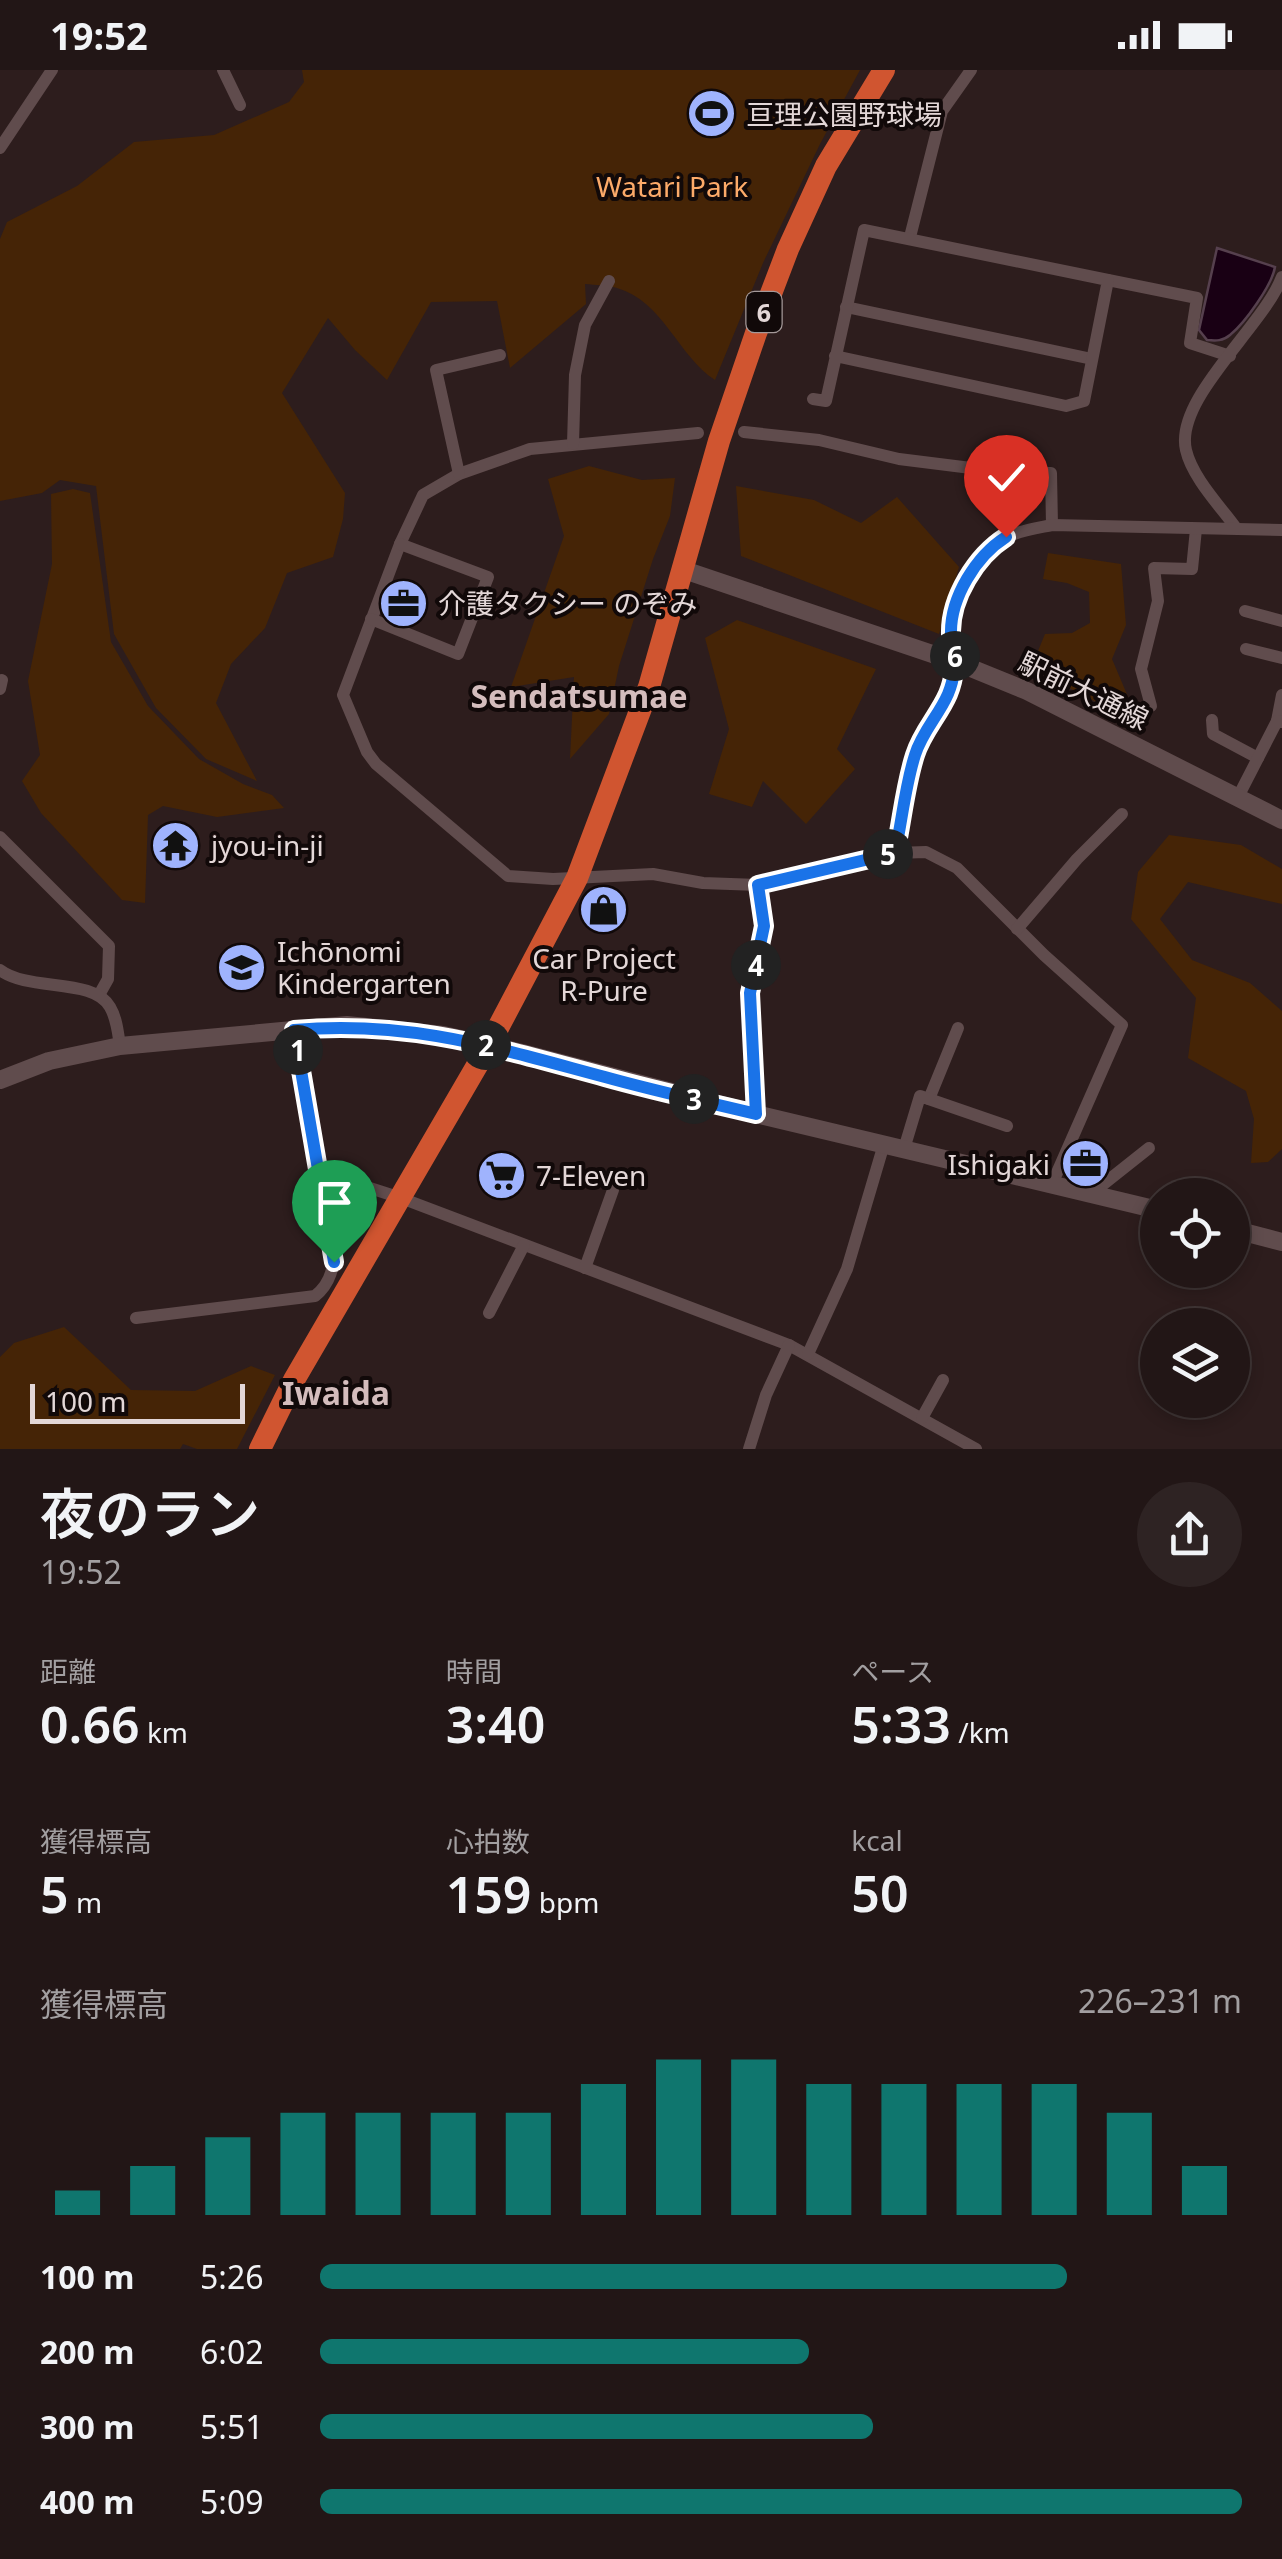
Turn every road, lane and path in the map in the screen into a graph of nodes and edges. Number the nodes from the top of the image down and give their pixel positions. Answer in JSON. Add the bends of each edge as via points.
{"nodes":[{"id":1,"x":52,"y":70,"type":"edge"},
{"id":2,"x":223,"y":70,"type":"edge"},
{"id":3,"x":884,"y":70,"type":"edge"},
{"id":4,"x":971,"y":70,"type":"edge"},
{"id":5,"x":240,"y":105,"type":"dead end"},
{"id":6,"x":0,"y":148,"type":"edge"},
{"id":7,"x":910,"y":237,"type":"junction"},
{"id":8,"x":1282,"y":277,"type":"edge"},
{"id":9,"x":1108,"y":280,"type":"junction"},
{"id":10,"x":609,"y":282,"type":"dead end"},
{"id":11,"x":846,"y":307,"type":"junction"},
{"id":12,"x":500,"y":355,"type":"dead end"},
{"id":13,"x":835,"y":356,"type":"junction"},
{"id":14,"x":1230,"y":356,"type":"junction"},
{"id":15,"x":1092,"y":359,"type":"junction"},
{"id":16,"x":814,"y":399,"type":"dead end"},
{"id":17,"x":744,"y":432,"type":"dead end"},
{"id":18,"x":698,"y":433,"type":"dead end"},
{"id":19,"x":572,"y":444,"type":"junction"},
{"id":20,"x":459,"y":474,"type":"junction"},
{"id":21,"x":1052,"y":525,"type":"junction"},
{"id":22,"x":1236,"y":528,"type":"junction"},
{"id":23,"x":1196,"y":529,"type":"junction"},
{"id":24,"x":1282,"y":530,"type":"edge"},
{"id":25,"x":400,"y":544,"type":"junction"},
{"id":26,"x":684,"y":570,"type":"junction"},
{"id":27,"x":1244,"y":611,"type":"dead end"},
{"id":28,"x":371,"y":620,"type":"junction"},
{"id":29,"x":1282,"y":621,"type":"edge"},
{"id":30,"x":1246,"y":649,"type":"dead end"},
{"id":31,"x":1282,"y":658,"type":"edge"},
{"id":32,"x":956,"y":662,"type":"junction"},
{"id":33,"x":1282,"y":695,"type":"edge"},
{"id":34,"x":1150,"y":706,"type":"dead end"},
{"id":35,"x":1212,"y":720,"type":"dead end"},
{"id":36,"x":1279,"y":722,"type":"edge"},
{"id":37,"x":1258,"y":758,"type":"junction"},
{"id":38,"x":1238,"y":797,"type":"junction"},
{"id":39,"x":1122,"y":814,"type":"dead end"},
{"id":40,"x":1282,"y":820,"type":"edge"},
{"id":41,"x":0,"y":838,"type":"edge"},
{"id":42,"x":895,"y":853,"type":"junction"},
{"id":43,"x":577,"y":878,"type":"junction"},
{"id":44,"x":758,"y":885,"type":"junction"},
{"id":45,"x":1017,"y":929,"type":"junction"},
{"id":46,"x":0,"y":970,"type":"edge"},
{"id":47,"x":99,"y":995,"type":"junction"},
{"id":48,"x":958,"y":1028,"type":"dead end"},
{"id":49,"x":294,"y":1030,"type":"junction"},
{"id":50,"x":489,"y":1045,"type":"junction"},
{"id":51,"x":120,"y":1046,"type":"junction"},
{"id":52,"x":0,"y":1080,"type":"edge"},
{"id":53,"x":930,"y":1099,"type":"junction"},
{"id":54,"x":756,"y":1114,"type":"junction"},
{"id":55,"x":1007,"y":1126,"type":"dead end"},
{"id":56,"x":884,"y":1144,"type":"junction"},
{"id":57,"x":1149,"y":1148,"type":"dead end"},
{"id":58,"x":904,"y":1149,"type":"junction"},
{"id":59,"x":320,"y":1172,"type":"junction"},
{"id":60,"x":613,"y":1176,"type":"dead end"},
{"id":61,"x":1052,"y":1184,"type":"junction"},
{"id":62,"x":1091,"y":1194,"type":"junction"},
{"id":63,"x":402,"y":1198,"type":"junction"},
{"id":64,"x":1140,"y":1206,"type":"edge"},
{"id":65,"x":1250,"y":1234,"type":"edge"},
{"id":66,"x":1282,"y":1242,"type":"edge"},
{"id":67,"x":524,"y":1245,"type":"junction"},
{"id":68,"x":585,"y":1268,"type":"junction"},
{"id":69,"x":489,"y":1313,"type":"dead end"},
{"id":70,"x":136,"y":1318,"type":"dead end"},
{"id":71,"x":789,"y":1345,"type":"junction"},
{"id":72,"x":808,"y":1354,"type":"junction"},
{"id":73,"x":943,"y":1380,"type":"dead end"},
{"id":74,"x":922,"y":1418,"type":"junction"},
{"id":75,"x":260,"y":1449,"type":"edge"},
{"id":76,"x":750,"y":1449,"type":"edge"},
{"id":77,"x":976,"y":1449,"type":"edge"}],
"edges":[{"from":1,"to":6,"type":"street"},
{"from":2,"to":5,"type":"street"},
{"from":3,"to":26,"type":"highway","number":"6","via":[[826,166],[788,249],[725,423]]},
{"from":4,"to":7,"type":"street","via":[[942,111]]},
{"from":7,"to":9,"type":"street"},
{"from":7,"to":11,"type":"street","via":[[864,230]]},
{"from":8,"to":14,"type":"street"},
{"from":9,"to":14,"type":"street","via":[[1197,298],[1190,343]]},
{"from":9,"to":15,"type":"street"},
{"from":10,"to":19,"type":"street","via":[[585,326]]},
{"from":11,"to":13,"type":"street"},
{"from":11,"to":15,"type":"street"},
{"from":12,"to":20,"type":"street","via":[[436,370]]},
{"from":13,"to":15,"type":"street","via":[[1066,406],[1084,401]]},
{"from":13,"to":16,"type":"street","via":[[826,402]]},
{"from":14,"to":22,"type":"street","via":[[1200,393],[1184,432],[1186,453]]},
{"from":17,"to":21,"type":"street","via":[[899,459],[1051,473]]},
{"from":18,"to":19,"type":"street"},
{"from":19,"to":20,"type":"street","via":[[530,449]]},
{"from":20,"to":25,"type":"street","via":[[424,495]]},
{"from":21,"to":23,"type":"street"},
{"from":21,"to":32,"type":"street","via":[[1006,537],[980,560],[952,618]]},
{"from":22,"to":23,"type":"street"},
{"from":22,"to":24,"type":"street"},
{"from":23,"to":34,"type":"street","via":[[1192,569],[1154,568],[1158,601],[1141,668]]},
{"from":25,"to":28,"type":"street"},
{"from":25,"to":28,"type":"street","via":[[488,577],[458,654]]},
{"from":26,"to":32,"type":"street","name":"駅前大通線"},
{"from":26,"to":43,"type":"highway","number":"6","via":[[649,687]]},
{"from":27,"to":29,"type":"street"},
{"from":28,"to":43,"type":"street","via":[[342,695],[376,764],[508,876]]},
{"from":30,"to":31,"type":"street"},
{"from":32,"to":38,"type":"street","name":"駅前大通線","via":[[1062,706]]},
{"from":32,"to":42,"type":"street","via":[[948,694],[914,757]]},
{"from":33,"to":36,"type":"street"},
{"from":35,"to":37,"type":"street","via":[[1213,734]]},
{"from":36,"to":37,"type":"street"},
{"from":37,"to":38,"type":"street"},
{"from":38,"to":40,"type":"street","name":"駅前大通線"},
{"from":39,"to":45,"type":"street"},
{"from":41,"to":47,"type":"street","via":[[109,946],[108,978]]},
{"from":42,"to":44,"type":"street"},
{"from":42,"to":45,"type":"street","via":[[926,852],[957,868]]},
{"from":43,"to":44,"type":"street","via":[[653,874]]},
{"from":43,"to":50,"type":"highway","number":"6"},
{"from":44,"to":54,"type":"street","via":[[764,926],[750,993]]},
{"from":45,"to":61,"type":"street","via":[[1122,1025]]},
{"from":46,"to":47,"type":"street","via":[[30,984]]},
{"from":47,"to":51,"type":"street","via":[[115,1018]]},
{"from":48,"to":53,"type":"street"},
{"from":49,"to":50,"type":"street","via":[[347,1026]]},
{"from":49,"to":51,"type":"street"},
{"from":49,"to":59,"type":"street"},
{"from":50,"to":54,"type":"street"},
{"from":50,"to":63,"type":"highway","number":"6"},
{"from":51,"to":52,"type":"street"},
{"from":53,"to":55,"type":"street"},
{"from":53,"to":58,"type":"street","via":[[920,1096]]},
{"from":54,"to":56,"type":"street"},
{"from":56,"to":58,"type":"street"},
{"from":56,"to":72,"type":"street","via":[[846,1269]]},
{"from":57,"to":62,"type":"street"},
{"from":58,"to":61,"type":"street"},
{"from":59,"to":63,"type":"street"},
{"from":59,"to":70,"type":"street","via":[[334,1262],[323,1290]]},
{"from":60,"to":68,"type":"street"},
{"from":61,"to":62,"type":"street"},
{"from":62,"to":64,"type":"street"},
{"from":63,"to":67,"type":"street"},
{"from":63,"to":75,"type":"highway","number":"6"},
{"from":65,"to":66,"type":"street"},
{"from":67,"to":68,"type":"street"},
{"from":67,"to":69,"type":"street"},
{"from":68,"to":71,"type":"street"},
{"from":71,"to":72,"type":"street"},
{"from":71,"to":76,"type":"street"},
{"from":72,"to":74,"type":"street"},
{"from":73,"to":74,"type":"street"},
{"from":74,"to":77,"type":"street"}]}
